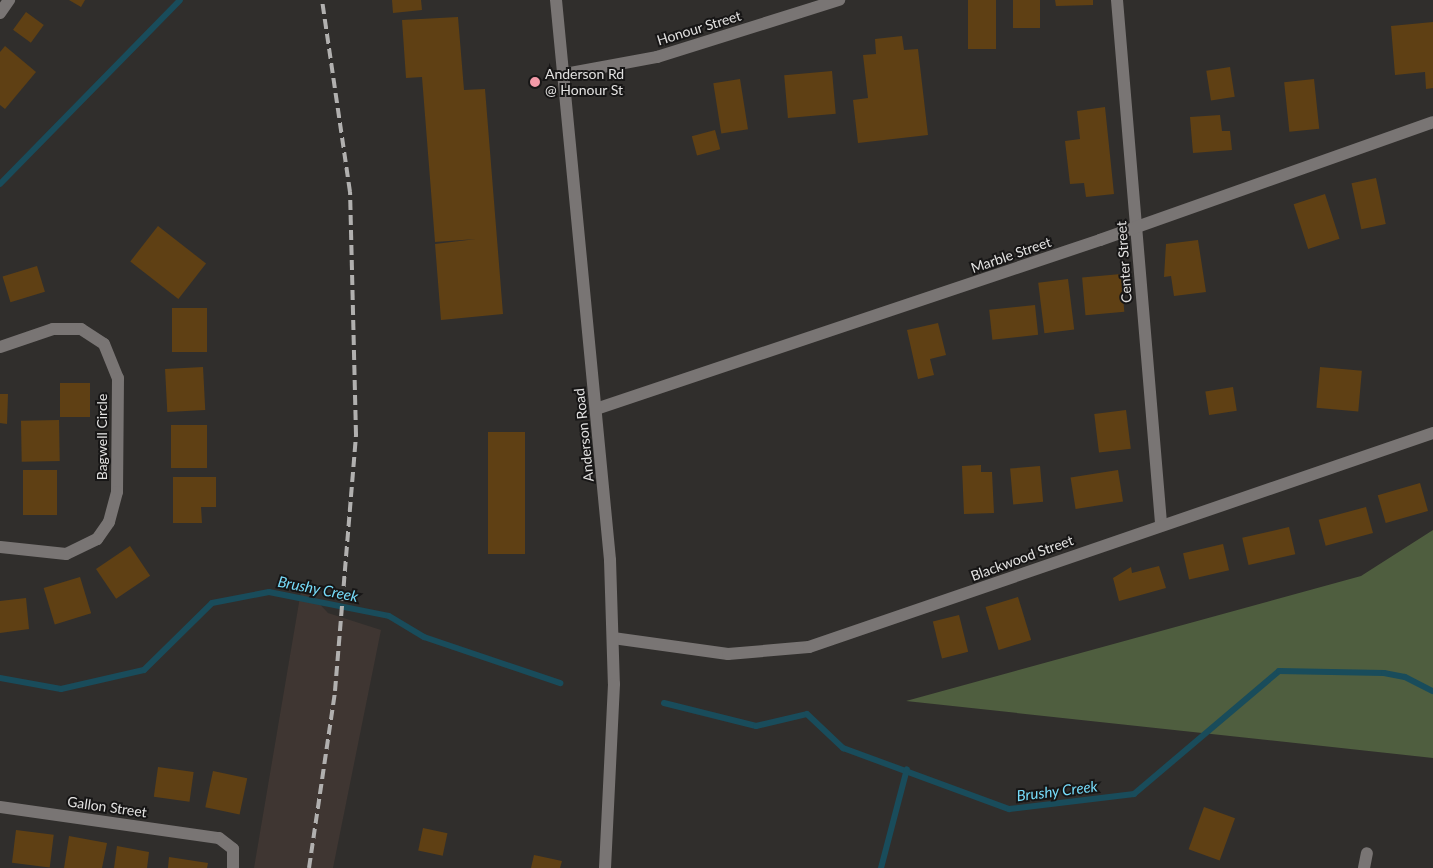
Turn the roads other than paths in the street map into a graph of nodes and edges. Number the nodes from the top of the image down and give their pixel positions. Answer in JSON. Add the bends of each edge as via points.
{"nodes":[{"id":1,"x":9,"y":0,"type":"edge"},
{"id":2,"x":556,"y":0,"type":"edge"},
{"id":3,"x":839,"y":0,"type":"edge"},
{"id":4,"x":1116,"y":0,"type":"edge"},
{"id":5,"x":0,"y":13,"type":"edge"},
{"id":6,"x":565,"y":74,"type":"junction"},
{"id":7,"x":1433,"y":122,"type":"edge"},
{"id":8,"x":1136,"y":227,"type":"junction"},
{"id":9,"x":0,"y":347,"type":"edge"},
{"id":10,"x":596,"y":409,"type":"junction"},
{"id":11,"x":1433,"y":433,"type":"edge"},
{"id":12,"x":1161,"y":523,"type":"junction"},
{"id":13,"x":0,"y":547,"type":"edge"},
{"id":14,"x":613,"y":638,"type":"junction"},
{"id":15,"x":0,"y":807,"type":"edge"},
{"id":16,"x":1367,"y":853,"type":"dead end"},
{"id":17,"x":233,"y":868,"type":"edge"},
{"id":18,"x":606,"y":868,"type":"edge"},
{"id":19,"x":1364,"y":868,"type":"edge"}],
"edges":[{"from":1,"to":5,"type":"street"},
{"from":2,"to":6,"type":"street","name":"Anderson Road"},
{"from":3,"to":6,"type":"street","name":"Honour Street","via":[[657,57]]},
{"from":4,"to":8,"type":"street","name":"Center Street"},
{"from":6,"to":10,"type":"street","name":"Anderson Road"},
{"from":7,"to":8,"type":"street","name":"Marble Street"},
{"from":8,"to":10,"type":"street","name":"Marble Street"},
{"from":8,"to":12,"type":"street","name":"Center Street"},
{"from":9,"to":13,"type":"street","name":"Bagwell Circle","via":[[53,329],[81,329],[104,344],[118,378],[117,492],[109,522],[97,539],[66,554]]},
{"from":10,"to":14,"type":"street","name":"Anderson Road"},
{"from":11,"to":12,"type":"street","name":"Blackwood Street"},
{"from":12,"to":14,"type":"street","name":"Blackwood Street","via":[[809,648],[728,654]]},
{"from":14,"to":18,"type":"street","name":"Anderson Road","via":[[612,769]]},
{"from":15,"to":17,"type":"street","name":"Gallon Street","via":[[211,837],[228,842],[233,849]]},
{"from":16,"to":19,"type":"street"}]}
